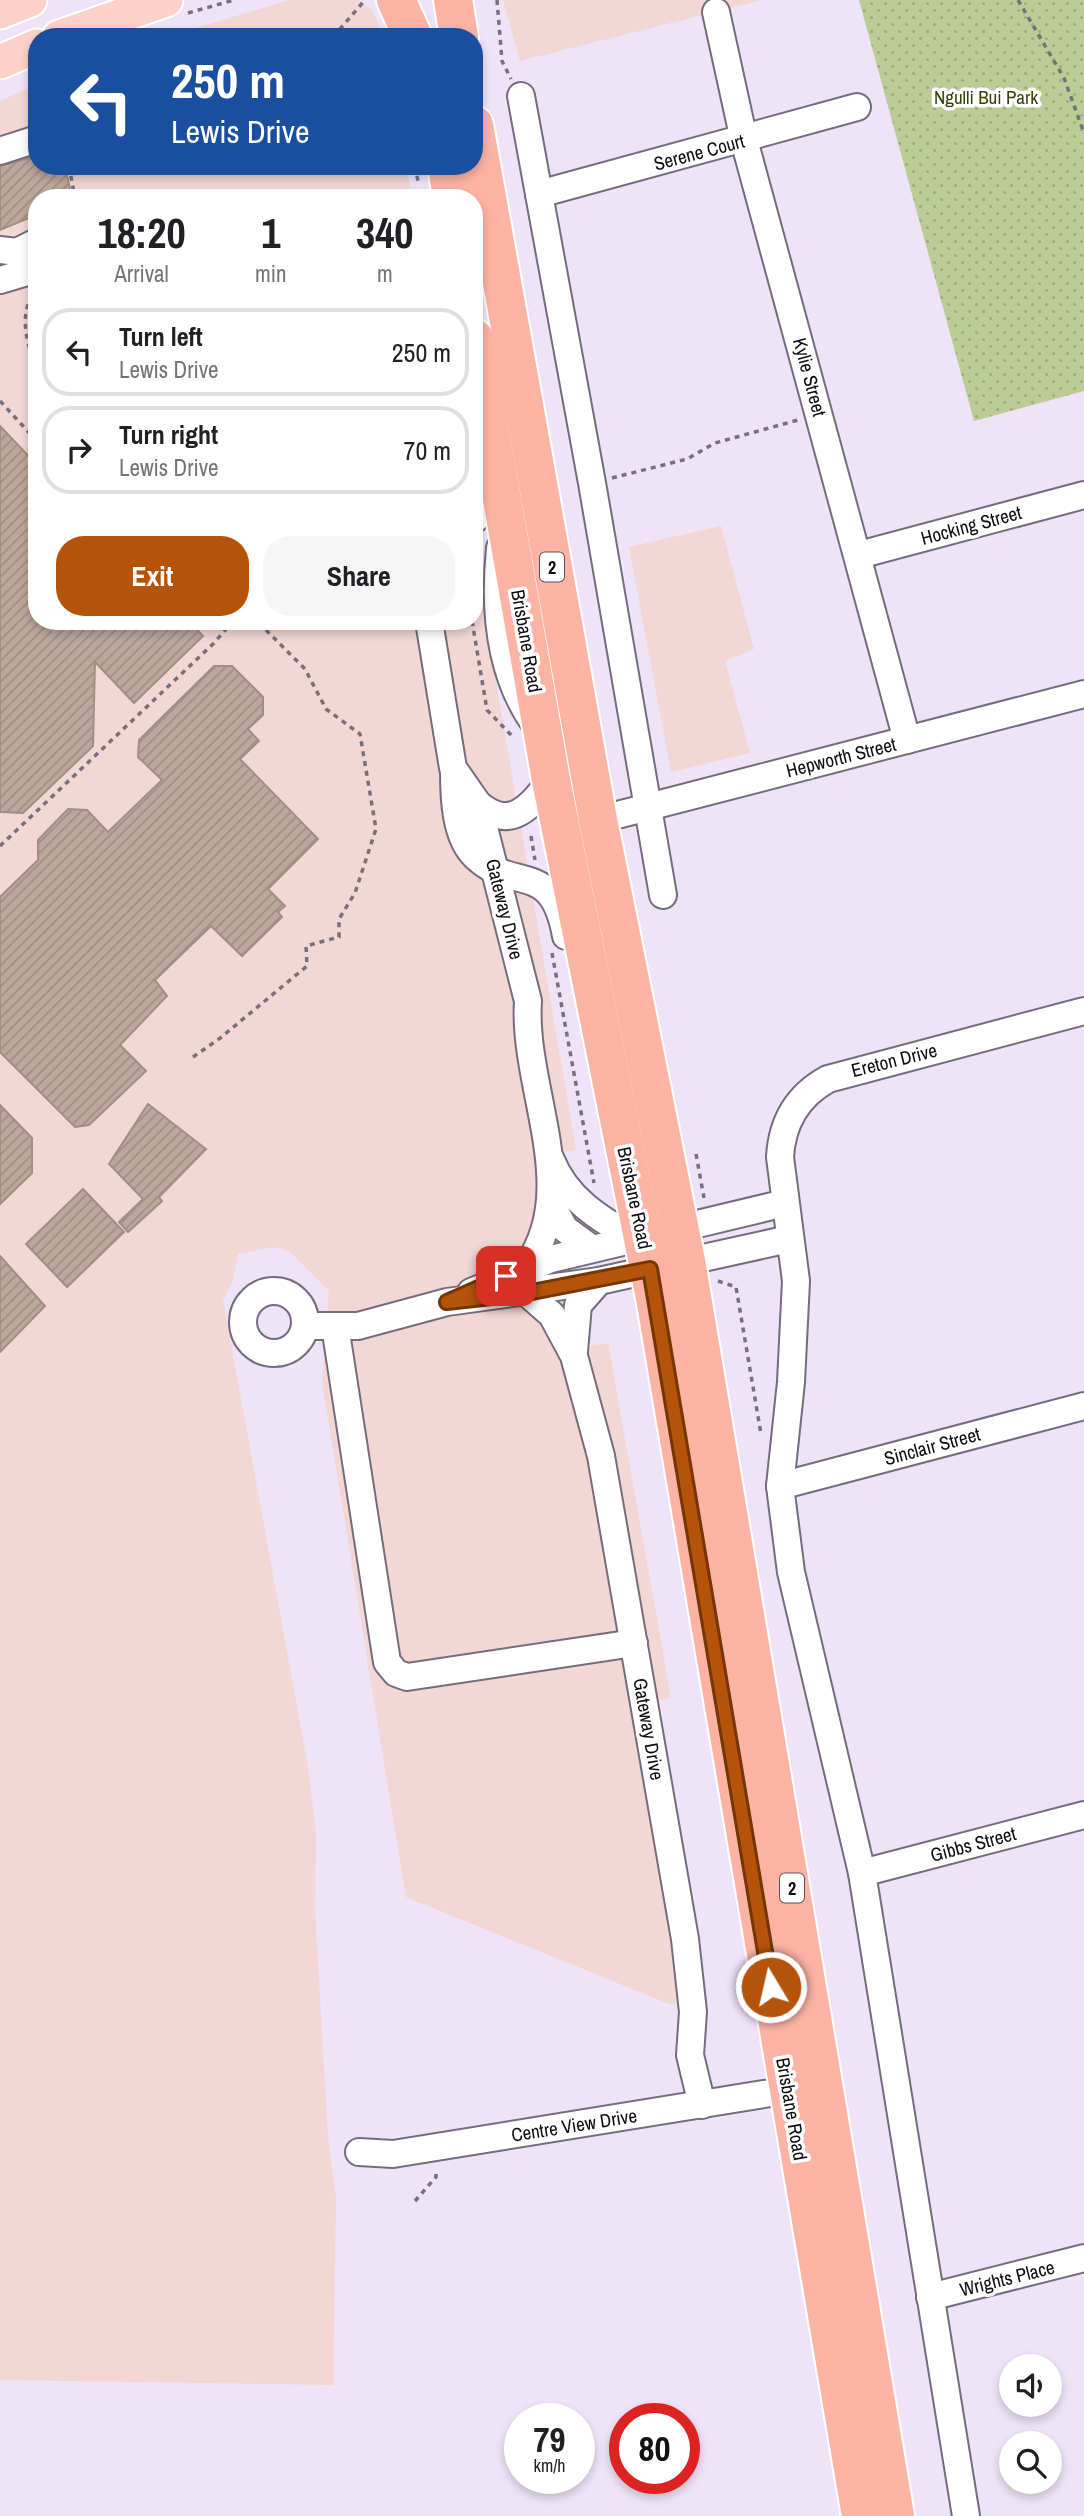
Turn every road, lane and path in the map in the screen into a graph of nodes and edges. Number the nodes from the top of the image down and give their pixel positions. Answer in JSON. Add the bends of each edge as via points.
{"nodes":[{"id":1,"x":30,"y":0,"type":"edge"},
{"id":2,"x":166,"y":0,"type":"edge"},
{"id":3,"x":365,"y":0,"type":"edge"},
{"id":4,"x":396,"y":0,"type":"edge"},
{"id":5,"x":420,"y":0,"type":"edge"},
{"id":6,"x":453,"y":0,"type":"edge"},
{"id":7,"x":464,"y":0,"type":"edge"},
{"id":8,"x":497,"y":0,"type":"edge"},
{"id":9,"x":1018,"y":0,"type":"edge"},
{"id":10,"x":0,"y":12,"type":"edge"},
{"id":11,"x":716,"y":12,"type":"dead end"},
{"id":12,"x":85,"y":28,"type":"edge"},
{"id":13,"x":341,"y":28,"type":"edge"},
{"id":14,"x":409,"y":28,"type":"edge"},
{"id":15,"x":425,"y":28,"type":"edge"},
{"id":16,"x":459,"y":28,"type":"edge"},
{"id":17,"x":462,"y":28,"type":"edge"},
{"id":18,"x":28,"y":50,"type":"edge"},
{"id":19,"x":0,"y":62,"type":"edge"},
{"id":20,"x":521,"y":96,"type":"joint"},
{"id":21,"x":857,"y":107,"type":"dead end"},
{"id":22,"x":1084,"y":133,"type":"edge"},
{"id":23,"x":744,"y":139,"type":"junction"},
{"id":24,"x":28,"y":142,"type":"edge"},
{"id":25,"x":0,"y":151,"type":"edge"},
{"id":26,"x":483,"y":175,"type":"edge"},
{"id":27,"x":539,"y":194,"type":"junction"},
{"id":28,"x":28,"y":246,"type":"edge"},
{"id":29,"x":0,"y":250,"type":"edge"},
{"id":30,"x":28,"y":272,"type":"edge"},
{"id":31,"x":0,"y":280,"type":"edge"},
{"id":32,"x":28,"y":302,"type":"edge"},
{"id":33,"x":506,"y":313,"type":"junction"},
{"id":34,"x":28,"y":344,"type":"edge"},
{"id":35,"x":0,"y":401,"type":"edge"},
{"id":36,"x":820,"y":414,"type":"junction"},
{"id":37,"x":483,"y":415,"type":"edge"},
{"id":38,"x":28,"y":431,"type":"edge"},
{"id":39,"x":592,"y":483,"type":"junction"},
{"id":40,"x":1084,"y":495,"type":"edge"},
{"id":41,"x":494,"y":509,"type":"edge"},
{"id":42,"x":859,"y":555,"type":"junction"},
{"id":43,"x":225,"y":630,"type":"edge"},
{"id":44,"x":266,"y":630,"type":"edge"},
{"id":45,"x":430,"y":630,"type":"edge"},
{"id":46,"x":1084,"y":695,"type":"edge"},
{"id":47,"x":907,"y":740,"type":"junction"},
{"id":48,"x":453,"y":768,"type":"junction"},
{"id":49,"x":551,"y":780,"type":"junction"},
{"id":50,"x":478,"y":804,"type":"junction"},
{"id":51,"x":647,"y":807,"type":"junction"},
{"id":52,"x":598,"y":820,"type":"junction"},
{"id":53,"x":0,"y":846,"type":"edge"},
{"id":54,"x":496,"y":869,"type":"junction"},
{"id":55,"x":663,"y":895,"type":"dead end"},
{"id":56,"x":1084,"y":1011,"type":"edge"},
{"id":57,"x":193,"y":1057,"type":"dead end"},
{"id":58,"x":609,"y":1081,"type":"junction"},
{"id":59,"x":547,"y":1148,"type":"junction"},
{"id":60,"x":784,"y":1195,"type":"junction"},
{"id":61,"x":551,"y":1205,"type":"junction"},
{"id":62,"x":789,"y":1239,"type":"junction"},
{"id":63,"x":658,"y":1246,"type":"junction"},
{"id":64,"x":591,"y":1248,"type":"junction"},
{"id":65,"x":526,"y":1280,"type":"junction"},
{"id":66,"x":599,"y":1281,"type":"junction"},
{"id":67,"x":305,"y":1325,"type":"dead end"},
{"id":68,"x":335,"y":1326,"type":"junction"},
{"id":69,"x":574,"y":1356,"type":"junction"},
{"id":70,"x":1084,"y":1406,"type":"edge"},
{"id":71,"x":780,"y":1486,"type":"junction"},
{"id":72,"x":634,"y":1643,"type":"junction"},
{"id":73,"x":1084,"y":1815,"type":"edge"},
{"id":74,"x":862,"y":1873,"type":"junction"},
{"id":75,"x":789,"y":2090,"type":"junction"},
{"id":76,"x":702,"y":2105,"type":"junction"},
{"id":77,"x":359,"y":2152,"type":"dead end"},
{"id":78,"x":436,"y":2172,"type":"dead end"},
{"id":79,"x":415,"y":2201,"type":"dead end"},
{"id":80,"x":1084,"y":2258,"type":"edge"},
{"id":81,"x":930,"y":2297,"type":"junction"},
{"id":82,"x":861,"y":2516,"type":"edge"},
{"id":83,"x":895,"y":2516,"type":"edge"},
{"id":84,"x":966,"y":2516,"type":"edge"}],
"edges":[{"from":1,"to":10,"type":"main road"},
{"from":2,"to":12,"type":"main road"},
{"from":3,"to":13,"type":"path"},
{"from":4,"to":14,"type":"highway"},
{"from":5,"to":15,"type":"highway"},
{"from":6,"to":16,"type":"highway"},
{"from":7,"to":17,"type":"highway"},
{"from":8,"to":20,"type":"path","via":[[502,61]]},
{"from":9,"to":22,"type":"path","via":[[1064,78]]},
{"from":11,"to":23,"type":"street","name":"Kylie Street"},
{"from":18,"to":19,"type":"main road"},
{"from":20,"to":27,"type":"street"},
{"from":21,"to":23,"type":"street","name":"Serene Court"},
{"from":23,"to":27,"type":"street","name":"Serene Court"},
{"from":23,"to":36,"type":"street","name":"Kylie Street"},
{"from":24,"to":25,"type":"street"},
{"from":26,"to":33,"type":"highway","name":"Brisbane Road","number":"2"},
{"from":27,"to":39,"type":"street"},
{"from":28,"to":29,"type":"street","via":[[17,252]]},
{"from":30,"to":31,"type":"street"},
{"from":32,"to":34,"type":"path","via":[[24,331]]},
{"from":33,"to":41,"type":"street","via":[[504,381],[517,466]]},
{"from":33,"to":52,"type":"highway","name":"Brisbane Road","number":"2"},
{"from":35,"to":38,"type":"path"},
{"from":36,"to":39,"type":"path","via":[[715,443],[687,459]]},
{"from":36,"to":42,"type":"street","name":"Kylie Street"},
{"from":37,"to":41,"type":"highway","name":"Brisbane Road","number":"2"},
{"from":39,"to":51,"type":"street"},
{"from":40,"to":42,"type":"street","name":"Hocking Street"},
{"from":41,"to":49,"type":"highway","name":"Brisbane Road","number":"2"},
{"from":42,"to":47,"type":"street","name":"Kylie Street"},
{"from":43,"to":53,"type":"path"},
{"from":44,"to":57,"type":"path","via":[[305,669],[326,709],[360,734],[376,829],[355,893],[339,919],[339,937],[306,946],[307,966]]},
{"from":45,"to":48,"type":"street","name":"Gateway Drive"},
{"from":46,"to":47,"type":"street","name":"Hepworth Street"},
{"from":47,"to":51,"type":"street","name":"Hepworth Street"},
{"from":48,"to":50,"type":"street","name":"Gateway Drive"},
{"from":48,"to":54,"type":"street","via":[[463,836],[474,855]]},
{"from":49,"to":50,"type":"street","via":[[533,803],[516,814],[495,816]]},
{"from":49,"to":58,"type":"highway","name":"Brisbane Road","number":"2"},
{"from":50,"to":54,"type":"street","name":"Gateway Drive"},
{"from":51,"to":52,"type":"street","name":"Hepworth Street"},
{"from":51,"to":55,"type":"street"},
{"from":52,"to":63,"type":"highway","name":"Brisbane Road","number":"2"},
{"from":54,"to":58,"type":"street","via":[[539,883],[558,905],[582,1018]]},
{"from":54,"to":59,"type":"street","name":"Gateway Drive","via":[[528,1001],[526,1023]]},
{"from":56,"to":60,"type":"street","name":"Ereton Drive","via":[[842,1073],[816,1085],[785,1125],[780,1157]]},
{"from":58,"to":63,"type":"highway","name":"Brisbane Road","number":"2"},
{"from":59,"to":61,"type":"street","name":"Gateway Drive"},
{"from":59,"to":63,"type":"street","via":[[555,1171],[588,1210]]},
{"from":60,"to":62,"type":"street"},
{"from":60,"to":63,"type":"street","name":"Brisbane Road"},
{"from":61,"to":64,"type":"street","via":[[565,1229]]},
{"from":61,"to":65,"type":"street","name":"Gateway Drive","via":[[541,1247]]},
{"from":62,"to":63,"type":"street"},
{"from":62,"to":71,"type":"street","via":[[796,1307]]},
{"from":63,"to":64,"type":"street"},
{"from":63,"to":66,"type":"street"},
{"from":63,"to":75,"type":"highway","name":"Brisbane Road","number":"2"},
{"from":63,"to":83,"type":"highway","name":"Brisbane Road","number":"2"},
{"from":64,"to":65,"type":"street"},
{"from":65,"to":66,"type":"street"},
{"from":65,"to":68,"type":"street","via":[[358,1326]]},
{"from":65,"to":69,"type":"street","name":"Gateway Drive"},
{"from":66,"to":69,"type":"street","name":"Gateway Drive","via":[[578,1305]]},
{"from":67,"to":68,"type":"street"},
{"from":68,"to":72,"type":"street","via":[[387,1662],[396,1673],[407,1677]]},
{"from":69,"to":72,"type":"street","name":"Gateway Drive","via":[[601,1456]]},
{"from":70,"to":71,"type":"street","name":"Sinclair Street"},
{"from":71,"to":74,"type":"street","via":[[791,1572]]},
{"from":72,"to":76,"type":"street","name":"Gateway Drive","via":[[685,1939],[693,2012],[690,2055]]},
{"from":73,"to":74,"type":"street","name":"Gibbs Street"},
{"from":74,"to":81,"type":"street"},
{"from":75,"to":76,"type":"street","name":"Centre View Drive"},
{"from":75,"to":82,"type":"highway","name":"Brisbane Road","number":"2"},
{"from":76,"to":77,"type":"street","name":"Centre View Drive","via":[[393,2154]]},
{"from":78,"to":79,"type":"path"},
{"from":80,"to":81,"type":"street","name":"Wrights Place"},
{"from":81,"to":84,"type":"street"}]}
